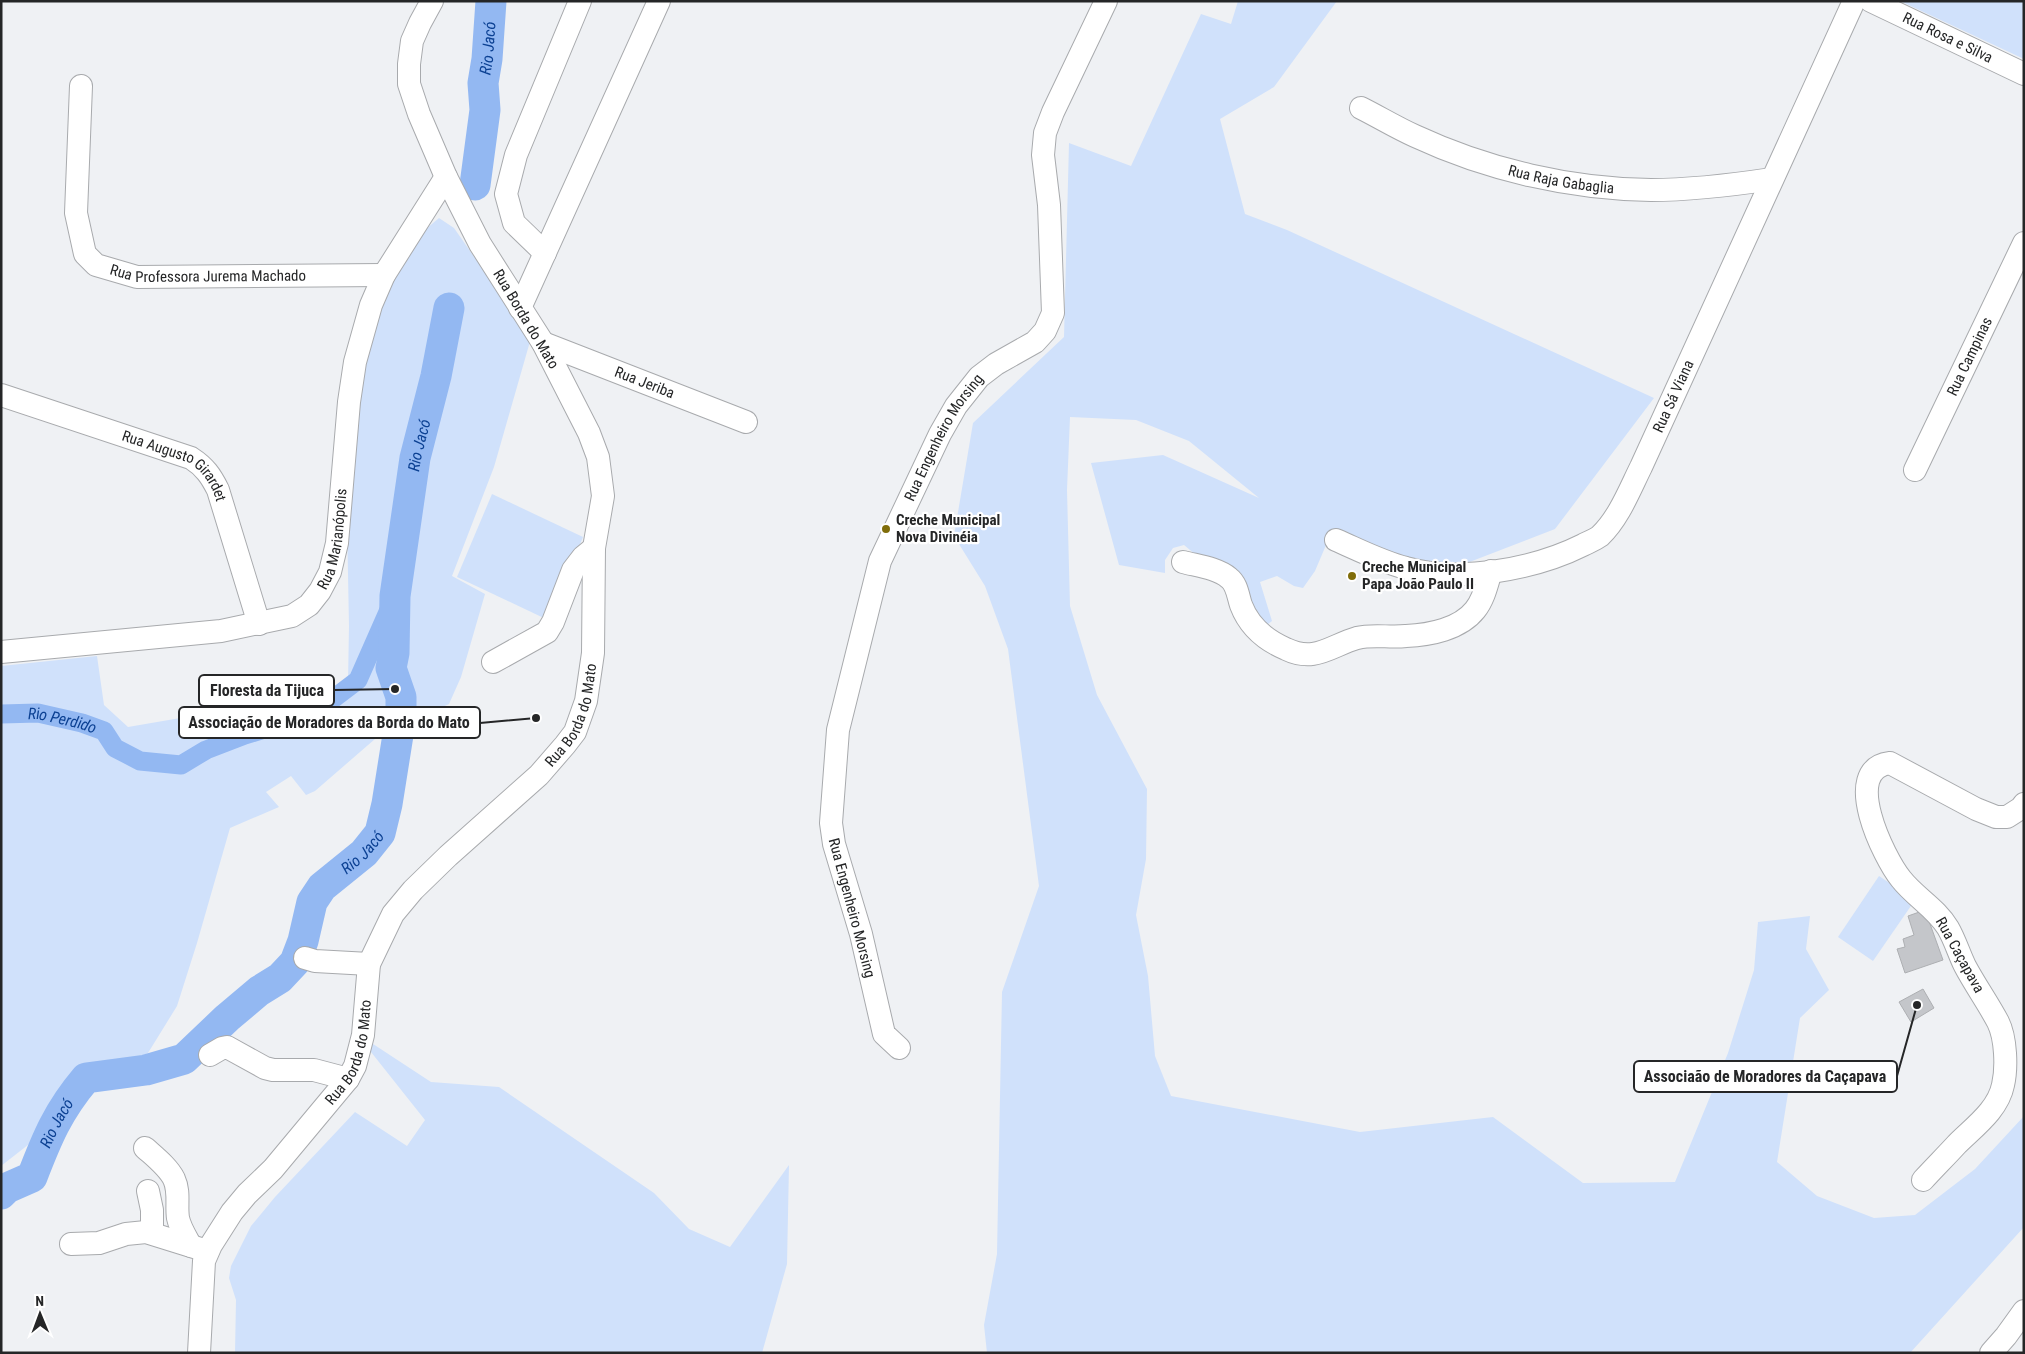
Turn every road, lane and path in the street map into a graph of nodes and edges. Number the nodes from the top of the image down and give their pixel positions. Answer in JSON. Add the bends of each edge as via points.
{"nodes":[{"id":1,"x":432,"y":1,"type":"edge"},
{"id":2,"x":580,"y":1,"type":"edge"},
{"id":3,"x":659,"y":1,"type":"edge"},
{"id":4,"x":1106,"y":1,"type":"edge"},
{"id":5,"x":1854,"y":1,"type":"edge"},
{"id":6,"x":1871,"y":1,"type":"edge"},
{"id":7,"x":2024,"y":74,"type":"edge"},
{"id":8,"x":81,"y":86,"type":"dead end"},
{"id":9,"x":1361,"y":108,"type":"dead end"},
{"id":10,"x":446,"y":177,"type":"junction"},
{"id":11,"x":1772,"y":179,"type":"junction"},
{"id":12,"x":2024,"y":243,"type":"edge"},
{"id":13,"x":544,"y":254,"type":"junction"},
{"id":14,"x":384,"y":275,"type":"junction"},
{"id":15,"x":520,"y":308,"type":"junction"},
{"id":16,"x":544,"y":343,"type":"junction"},
{"id":17,"x":1,"y":395,"type":"edge"},
{"id":18,"x":746,"y":422,"type":"dead end"},
{"id":19,"x":1915,"y":470,"type":"dead end"},
{"id":20,"x":1336,"y":540,"type":"dead end"},
{"id":21,"x":594,"y":548,"type":"junction"},
{"id":22,"x":1183,"y":562,"type":"dead end"},
{"id":23,"x":1491,"y":571,"type":"junction"},
{"id":24,"x":259,"y":624,"type":"junction"},
{"id":25,"x":1,"y":652,"type":"edge"},
{"id":26,"x":493,"y":662,"type":"dead end"},
{"id":27,"x":2024,"y":804,"type":"edge"},
{"id":28,"x":305,"y":958,"type":"dead end"},
{"id":29,"x":369,"y":964,"type":"junction"},
{"id":30,"x":899,"y":1048,"type":"dead end"},
{"id":31,"x":210,"y":1055,"type":"dead end"},
{"id":32,"x":348,"y":1079,"type":"junction"},
{"id":33,"x":145,"y":1148,"type":"dead end"},
{"id":34,"x":1923,"y":1180,"type":"dead end"},
{"id":35,"x":148,"y":1191,"type":"dead end"},
{"id":36,"x":152,"y":1233,"type":"junction"},
{"id":37,"x":71,"y":1244,"type":"dead end"},
{"id":38,"x":199,"y":1249,"type":"junction"},
{"id":39,"x":2024,"y":1312,"type":"edge"},
{"id":40,"x":199,"y":1353,"type":"edge"},
{"id":41,"x":1991,"y":1353,"type":"edge"}],
"edges":[{"from":1,"to":10,"type":"street","name":"Rua Borda do Mato","via":[[412,41],[410,84]]},
{"from":2,"to":13,"type":"street","via":[[516,154],[506,194],[514,224]]},
{"from":3,"to":13,"type":"street"},
{"from":4,"to":30,"type":"street","name":"Rua Engenheiro Morsing","via":[[1045,133],[1042,155],[1049,205],[1053,313],[1045,331],[1035,342],[979,377],[956,406],[940,434],[880,561],[838,730],[831,823],[834,844],[861,934],[884,1034]]},
{"from":5,"to":11,"type":"street","name":"Rua Sá Viana"},
{"from":6,"to":7,"type":"street","name":"Rua Rosa e Silva"},
{"from":8,"to":14,"type":"street","name":"Rua Professora Jurema Machado","via":[[76,213],[85,254],[96,265],[137,277]]},
{"from":9,"to":11,"type":"street","name":"Rua Raja Gabaglia","via":[[1415,136],[1472,159],[1530,175],[1590,186],[1651,190],[1712,188]]},
{"from":10,"to":14,"type":"street","name":"Rua Marianópolis"},
{"from":10,"to":15,"type":"street","name":"Rua Borda do Mato","via":[[480,244]]},
{"from":11,"to":23,"type":"street","name":"Rua Sá Viana","via":[[1641,468],[1612,520],[1600,536],[1572,550],[1542,562]]},
{"from":12,"to":19,"type":"street","name":"Rua Campinas"},
{"from":13,"to":15,"type":"street"},
{"from":14,"to":24,"type":"street","name":"Rua Marianópolis","via":[[354,362],[337,543],[330,572],[309,604],[292,616]]},
{"from":15,"to":16,"type":"street","name":"Rua Borda do Mato"},
{"from":16,"to":18,"type":"street","name":"Rua Jeriba"},
{"from":16,"to":21,"type":"street","name":"Rua Borda do Mato","via":[[598,457],[603,496]]},
{"from":17,"to":24,"type":"street","name":"Rua Augusto Girardet","via":[[191,458],[202,465],[218,490]]},
{"from":20,"to":23,"type":"street","name":"Rua Sá Viana","via":[[1407,569],[1476,574]]},
{"from":21,"to":26,"type":"street","via":[[573,570],[547,632]]},
{"from":21,"to":29,"type":"street","name":"Rua Borda do Mato","via":[[593,654],[586,701],[575,732],[539,776],[413,890],[393,914]]},
{"from":22,"to":23,"type":"street","via":[[1219,572],[1231,579],[1254,627],[1273,643],[1301,655],[1331,650],[1359,638],[1415,635],[1459,624],[1475,610]]},
{"from":24,"to":25,"type":"street","name":"Rua Marianópolis","via":[[192,635]]},
{"from":27,"to":34,"type":"street","name":"Rua Caçapava","via":[[2007,817],[1996,817],[1890,763],[1880,764],[1871,773],[1867,806],[1885,852],[1900,879],[1937,913],[1948,928],[1964,965],[1999,1024],[2004,1045],[2004,1086],[1996,1104]]},
{"from":28,"to":29,"type":"street"},
{"from":29,"to":32,"type":"street","name":"Rua Borda do Mato","via":[[362,1035],[355,1066]]},
{"from":31,"to":32,"type":"street","via":[[227,1047],[265,1068],[314,1070]]},
{"from":32,"to":38,"type":"street","name":"Rua Borda do Mato","via":[[272,1170]]},
{"from":33,"to":38,"type":"street","via":[[173,1177],[178,1189],[178,1217],[182,1230]]},
{"from":35,"to":36,"type":"street"},
{"from":36,"to":37,"type":"street","via":[[136,1232],[99,1243]]},
{"from":36,"to":38,"type":"street"},
{"from":38,"to":40,"type":"street","name":"Rua Borda do Mato","via":[[204,1261]]},
{"from":39,"to":41,"type":"street"}]}
